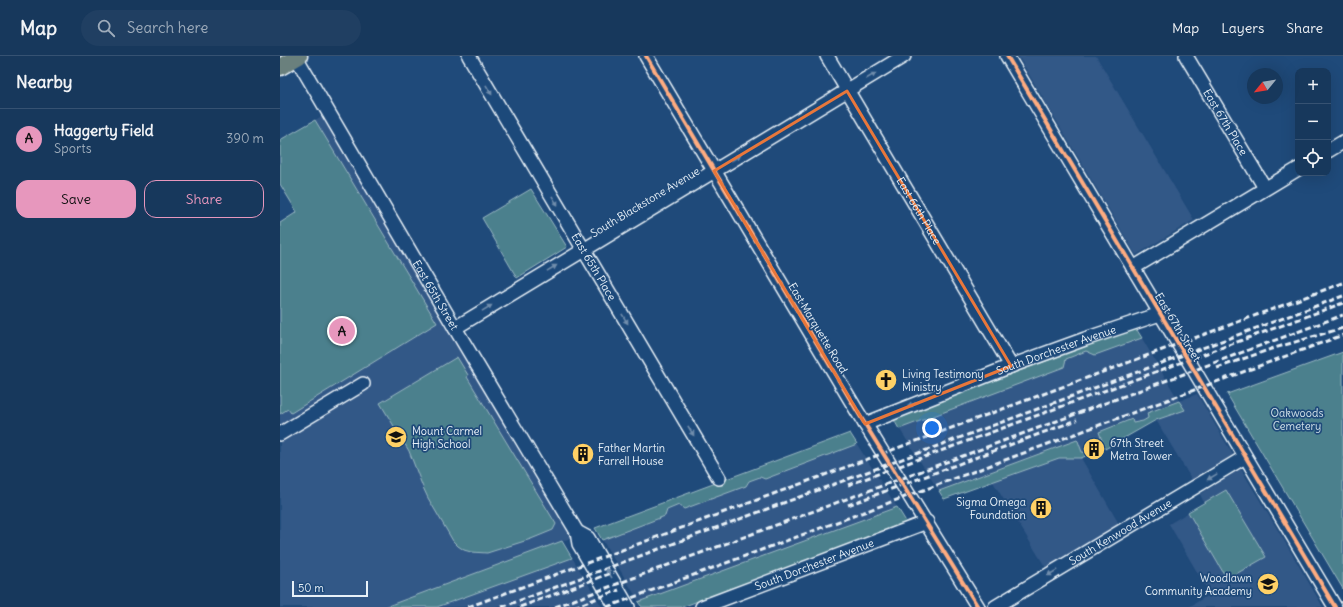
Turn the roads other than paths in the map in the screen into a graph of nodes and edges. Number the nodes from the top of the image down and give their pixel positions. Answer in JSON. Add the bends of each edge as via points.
{"nodes":[{"id":1,"x":469,"y":56,"type":"edge"},
{"id":2,"x":646,"y":56,"type":"edge"},
{"id":3,"x":826,"y":56,"type":"edge"},
{"id":4,"x":904,"y":56,"type":"edge"},
{"id":5,"x":1007,"y":56,"type":"edge"},
{"id":6,"x":1186,"y":56,"type":"edge"},
{"id":7,"x":298,"y":57,"type":"edge"},
{"id":8,"x":280,"y":67,"type":"edge"},
{"id":9,"x":847,"y":91,"type":"junction"},
{"id":10,"x":1343,"y":142,"type":"edge"},
{"id":11,"x":1331,"y":149,"type":"edge"},
{"id":12,"x":714,"y":170,"type":"junction"},
{"id":13,"x":1295,"y":171,"type":"edge"},
{"id":14,"x":1265,"y":188,"type":"junction"},
{"id":15,"x":584,"y":249,"type":"junction"},
{"id":16,"x":1133,"y":268,"type":"junction"},
{"id":17,"x":1160,"y":314,"type":"junction"},
{"id":18,"x":455,"y":328,"type":"junction"},
{"id":19,"x":1011,"y":366,"type":"junction"},
{"id":20,"x":363,"y":384,"type":"dead end"},
{"id":21,"x":865,"y":424,"type":"junction"},
{"id":22,"x":280,"y":434,"type":"edge"},
{"id":23,"x":1245,"y":457,"type":"junction"},
{"id":24,"x":719,"y":478,"type":"dead end"},
{"id":25,"x":927,"y":522,"type":"junction"},
{"id":26,"x":577,"y":532,"type":"junction"},
{"id":27,"x":616,"y":607,"type":"edge"},
{"id":28,"x":628,"y":607,"type":"edge"},
{"id":29,"x":702,"y":607,"type":"edge"},
{"id":30,"x":978,"y":607,"type":"edge"},
{"id":31,"x":995,"y":607,"type":"edge"},
{"id":32,"x":1334,"y":607,"type":"edge"}],
"edges":[{"from":1,"to":15,"type":"street","name":"East 65th Place","one_way":true},
{"from":2,"to":12,"type":"street","name":"East Marquette Road"},
{"from":3,"to":9,"type":"street","name":"East 66th Place"},
{"from":9,"to":4,"type":"street","name":"South Blackstone Avenue","one_way":true},
{"from":5,"to":16,"type":"street","name":"East 67th Street"},
{"from":6,"to":14,"type":"street","name":"East 67th Place"},
{"from":7,"to":8,"type":"main road"},
{"from":7,"to":18,"type":"street","name":"East 65th Street"},
{"from":12,"to":9,"type":"street","name":"South Blackstone Avenue","one_way":true},
{"from":9,"to":19,"type":"street","name":"East 66th Place"},
{"from":10,"to":11,"type":"street"},
{"from":12,"to":15,"type":"street","name":"South Blackstone Avenue"},
{"from":12,"to":21,"type":"street","name":"East Marquette Road"},
{"from":13,"to":14,"type":"street"},
{"from":14,"to":16,"type":"street"},
{"from":18,"to":15,"type":"street","name":"South Blackstone Avenue","one_way":true},
{"from":15,"to":24,"type":"street","name":"East 65th Place","one_way":true},
{"from":16,"to":17,"type":"street","name":"East 67th Street"},
{"from":17,"to":19,"type":"street","name":"South Dorchester Avenue"},
{"from":17,"to":23,"type":"street","name":"East 67th Street"},
{"from":18,"to":26,"type":"street","name":"East 65th Street"},
{"from":19,"to":21,"type":"street","name":"South Dorchester Avenue","one_way":true},
{"from":20,"to":22,"type":"street"},
{"from":21,"to":25,"type":"street","name":"East Marquette Road"},
{"from":23,"to":31,"type":"street","name":"South Kenwood Avenue","one_way":true},
{"from":23,"to":32,"type":"street","name":"East 67th Street"},
{"from":25,"to":29,"type":"street","name":"South Dorchester Avenue"},
{"from":25,"to":30,"type":"street","name":"East Marquette Road"},
{"from":26,"to":27,"type":"street","name":"East 65th Street","via":[[578,544]]},
{"from":28,"to":26,"type":"street","name":"East 65th Street","one_way":true,"via":[[588,538]]}]}
